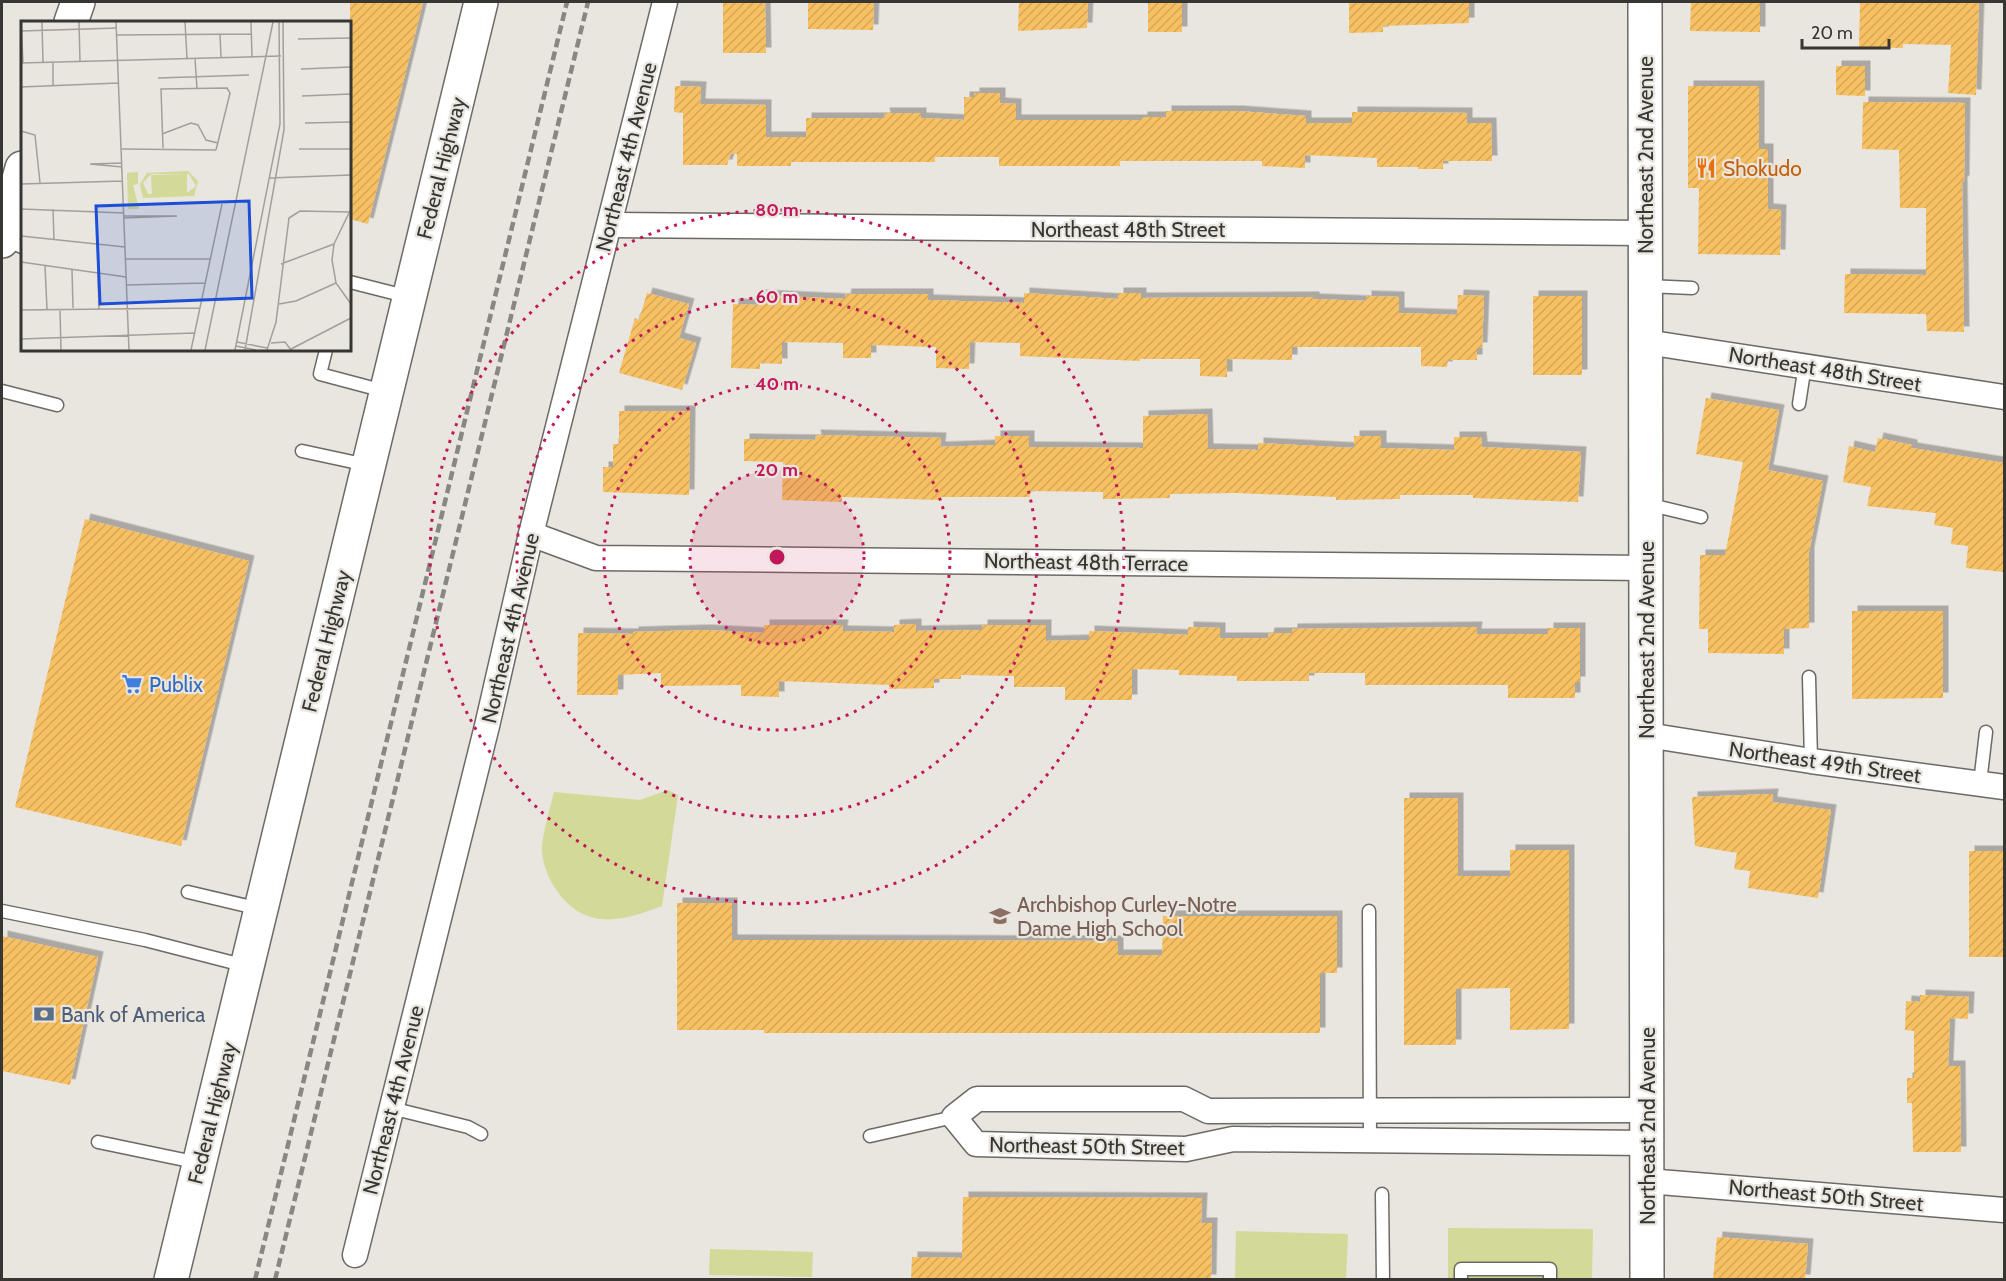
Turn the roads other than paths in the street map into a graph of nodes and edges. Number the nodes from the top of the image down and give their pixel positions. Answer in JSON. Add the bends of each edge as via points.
{"nodes":[{"id":1,"x":78,"y":2,"type":"edge"},
{"id":2,"x":481,"y":2,"type":"edge"},
{"id":3,"x":665,"y":2,"type":"edge"},
{"id":4,"x":1645,"y":2,"type":"edge"},
{"id":5,"x":71,"y":21,"type":"edge"},
{"id":6,"x":21,"y":172,"type":"edge"},
{"id":7,"x":610,"y":225,"type":"junction"},
{"id":8,"x":1646,"y":233,"type":"junction"},
{"id":9,"x":2,"y":240,"type":"edge"},
{"id":10,"x":21,"y":247,"type":"edge"},
{"id":11,"x":351,"y":282,"type":"edge"},
{"id":12,"x":1646,"y":286,"type":"junction"},
{"id":13,"x":1692,"y":288,"type":"dead end"},
{"id":14,"x":409,"y":297,"type":"junction"},
{"id":15,"x":1646,"y":342,"type":"junction"},
{"id":16,"x":326,"y":351,"type":"edge"},
{"id":17,"x":1805,"y":365,"type":"junction"},
{"id":18,"x":2,"y":391,"type":"edge"},
{"id":19,"x":386,"y":392,"type":"junction"},
{"id":20,"x":2004,"y":397,"type":"edge"},
{"id":21,"x":1799,"y":404,"type":"dead end"},
{"id":22,"x":57,"y":405,"type":"dead end"},
{"id":23,"x":302,"y":451,"type":"dead end"},
{"id":24,"x":369,"y":465,"type":"junction"},
{"id":25,"x":1646,"y":504,"type":"junction"},
{"id":26,"x":1701,"y":517,"type":"dead end"},
{"id":27,"x":531,"y":534,"type":"junction"},
{"id":28,"x":1646,"y":568,"type":"junction"},
{"id":29,"x":1809,"y":676,"type":"dead end"},
{"id":30,"x":1986,"y":732,"type":"dead end"},
{"id":31,"x":1647,"y":735,"type":"junction"},
{"id":32,"x":1811,"y":761,"type":"junction"},
{"id":33,"x":1980,"y":783,"type":"junction"},
{"id":34,"x":2004,"y":787,"type":"edge"},
{"id":35,"x":188,"y":892,"type":"dead end"},
{"id":36,"x":261,"y":909,"type":"junction"},
{"id":37,"x":1369,"y":910,"type":"dead end"},
{"id":38,"x":2,"y":911,"type":"edge"},
{"id":39,"x":248,"y":966,"type":"junction"},
{"id":40,"x":391,"y":1108,"type":"junction"},
{"id":41,"x":1647,"y":1110,"type":"junction"},
{"id":42,"x":1368,"y":1112,"type":"junction"},
{"id":43,"x":954,"y":1117,"type":"junction"},
{"id":44,"x":481,"y":1134,"type":"dead end"},
{"id":45,"x":870,"y":1136,"type":"dead end"},
{"id":46,"x":1370,"y":1139,"type":"junction"},
{"id":47,"x":98,"y":1142,"type":"dead end"},
{"id":48,"x":1647,"y":1143,"type":"junction"},
{"id":49,"x":200,"y":1163,"type":"junction"},
{"id":50,"x":1647,"y":1181,"type":"junction"},
{"id":51,"x":1382,"y":1194,"type":"dead end"},
{"id":52,"x":2004,"y":1210,"type":"edge"},
{"id":53,"x":354,"y":1255,"type":"dead end"},
{"id":54,"x":171,"y":1280,"type":"edge"},
{"id":55,"x":1383,"y":1280,"type":"edge"},
{"id":56,"x":1461,"y":1280,"type":"edge"},
{"id":57,"x":1550,"y":1280,"type":"edge"},
{"id":58,"x":1647,"y":1280,"type":"edge"}],
"edges":[{"from":1,"to":5,"type":"main road"},
{"from":2,"to":14,"type":"main road","name":"Federal Highway"},
{"from":3,"to":7,"type":"street","name":"Northeast 4th Avenue"},
{"from":4,"to":8,"type":"main road","name":"Northeast 2nd Avenue"},
{"from":6,"to":9,"type":"main road"},
{"from":7,"to":8,"type":"street","name":"Northeast 48th Street"},
{"from":7,"to":27,"type":"street","name":"Northeast 4th Avenue"},
{"from":8,"to":12,"type":"main road","name":"Northeast 2nd Avenue"},
{"from":9,"to":10,"type":"lane"},
{"from":11,"to":14,"type":"lane"},
{"from":12,"to":13,"type":"lane"},
{"from":12,"to":15,"type":"main road","name":"Northeast 2nd Avenue"},
{"from":14,"to":19,"type":"main road","name":"Federal Highway"},
{"from":15,"to":17,"type":"street","name":"Northeast 48th Street"},
{"from":15,"to":25,"type":"main road","name":"Northeast 2nd Avenue"},
{"from":16,"to":19,"type":"lane","via":[[320,374]]},
{"from":17,"to":20,"type":"street","name":"Northeast 48th Street"},
{"from":17,"to":21,"type":"lane"},
{"from":18,"to":22,"type":"lane"},
{"from":19,"to":24,"type":"main road","name":"Federal Highway"},
{"from":23,"to":24,"type":"lane"},
{"from":24,"to":36,"type":"main road","name":"Federal Highway"},
{"from":25,"to":26,"type":"lane"},
{"from":25,"to":28,"type":"main road","name":"Northeast 2nd Avenue"},
{"from":27,"to":28,"type":"street","name":"Northeast 48th Terrace","via":[[596,558]]},
{"from":27,"to":40,"type":"street","name":"Northeast 4th Avenue"},
{"from":28,"to":31,"type":"main road","name":"Northeast 2nd Avenue"},
{"from":29,"to":32,"type":"lane"},
{"from":30,"to":33,"type":"lane"},
{"from":31,"to":32,"type":"street","name":"Northeast 49th Street"},
{"from":31,"to":41,"type":"main road","name":"Northeast 2nd Avenue"},
{"from":32,"to":33,"type":"street","name":"Northeast 49th Street"},
{"from":33,"to":34,"type":"street","name":"Northeast 49th Street"},
{"from":35,"to":36,"type":"lane"},
{"from":36,"to":39,"type":"main road","name":"Federal Highway"},
{"from":37,"to":42,"type":"lane"},
{"from":38,"to":39,"type":"lane","via":[[146,940]]},
{"from":39,"to":49,"type":"main road","name":"Federal Highway"},
{"from":40,"to":44,"type":"lane","via":[[468,1127]]},
{"from":40,"to":53,"type":"street","name":"Northeast 4th Avenue"},
{"from":41,"to":42,"type":"street"},
{"from":41,"to":48,"type":"main road","name":"Northeast 2nd Avenue"},
{"from":42,"to":43,"type":"street","via":[[1208,1111],[1184,1099],[976,1099]]},
{"from":42,"to":46,"type":"lane"},
{"from":43,"to":45,"type":"lane"},
{"from":43,"to":46,"type":"street","name":"Northeast 50th Street","via":[[976,1144],[1186,1149],[1233,1139]]},
{"from":46,"to":48,"type":"street","name":"Northeast 50th Street"},
{"from":47,"to":49,"type":"lane"},
{"from":48,"to":50,"type":"main road","name":"Northeast 2nd Avenue"},
{"from":49,"to":54,"type":"main road","name":"Federal Highway"},
{"from":50,"to":52,"type":"street","name":"Northeast 50th Street"},
{"from":50,"to":58,"type":"main road","name":"Northeast 2nd Avenue"},
{"from":51,"to":55,"type":"lane"},
{"from":56,"to":57,"type":"lane","via":[[1461,1269],[1550,1269]]}]}
